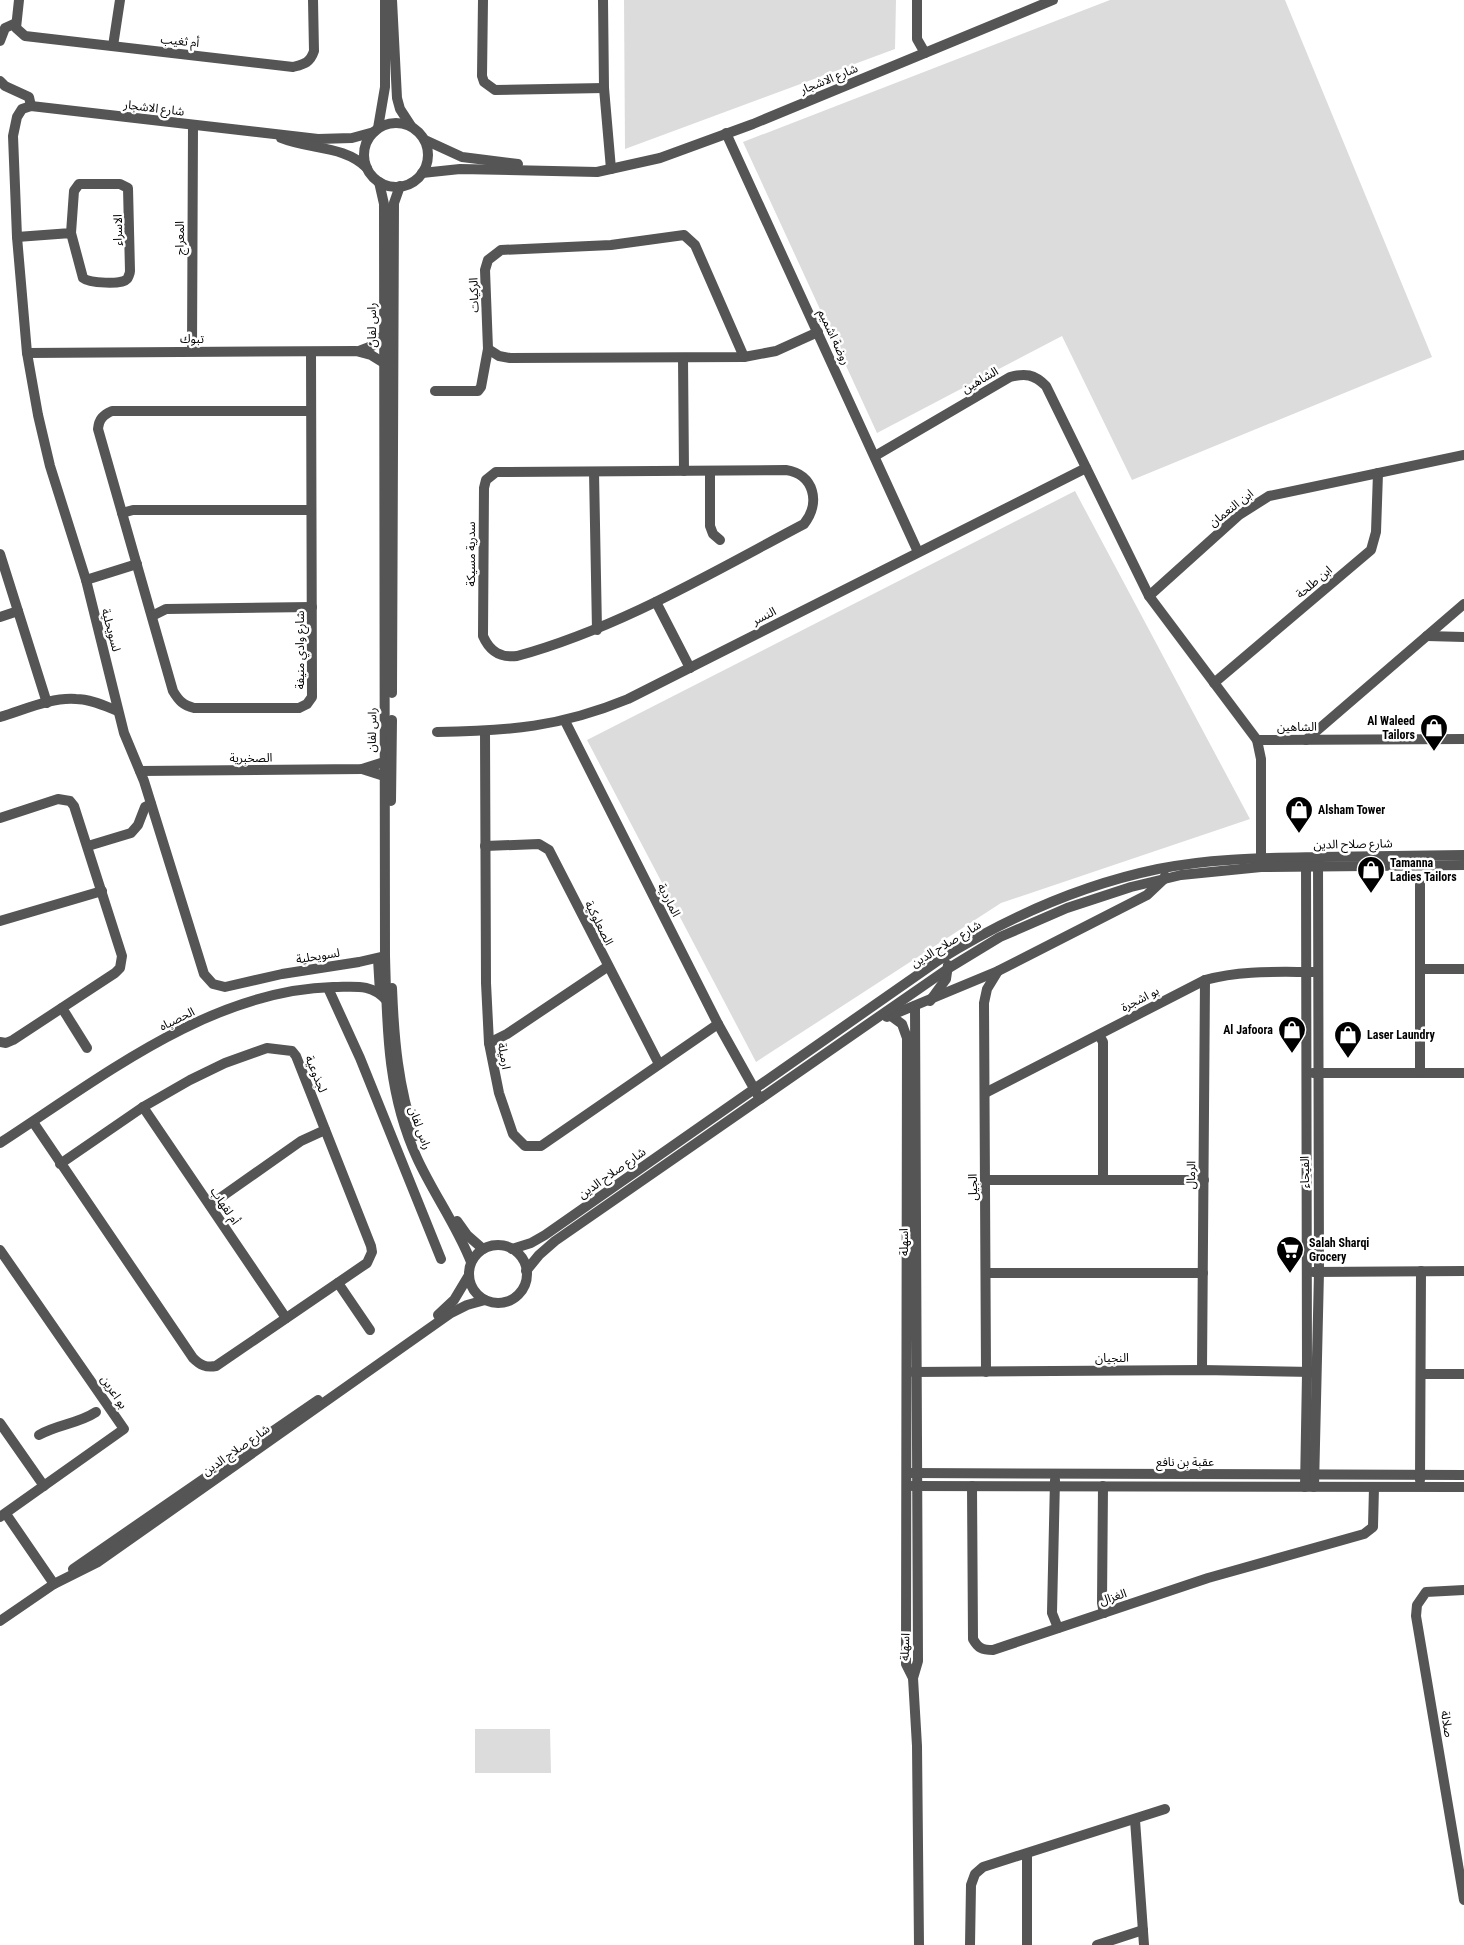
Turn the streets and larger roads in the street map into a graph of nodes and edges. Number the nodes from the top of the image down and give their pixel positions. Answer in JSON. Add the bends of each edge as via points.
{"nodes":[{"id":1,"x":19,"y":0,"type":"edge"},
{"id":2,"x":120,"y":0,"type":"edge"},
{"id":3,"x":313,"y":0,"type":"edge"},
{"id":4,"x":385,"y":0,"type":"edge"},
{"id":5,"x":392,"y":0,"type":"edge"},
{"id":6,"x":482,"y":0,"type":"edge"},
{"id":7,"x":603,"y":0,"type":"edge"},
{"id":8,"x":917,"y":0,"type":"edge"},
{"id":9,"x":1053,"y":0,"type":"edge"},
{"id":10,"x":16,"y":23,"type":"junction"},
{"id":11,"x":0,"y":41,"type":"edge"},
{"id":12,"x":113,"y":46,"type":"junction"},
{"id":13,"x":925,"y":53,"type":"junction"},
{"id":14,"x":0,"y":81,"type":"edge"},
{"id":15,"x":604,"y":88,"type":"junction"},
{"id":16,"x":31,"y":106,"type":"junction"},
{"id":17,"x":193,"y":126,"type":"junction"},
{"id":18,"x":412,"y":126,"type":"junction"},
{"id":19,"x":376,"y":130,"type":"junction"},
{"id":20,"x":726,"y":133,"type":"junction"},
{"id":21,"x":274,"y":135,"type":"junction"},
{"id":22,"x":425,"y":140,"type":"junction"},
{"id":23,"x":367,"y":168,"type":"junction"},
{"id":24,"x":611,"y":169,"type":"junction"},
{"id":25,"x":422,"y":173,"type":"junction"},
{"id":26,"x":379,"y":182,"type":"junction"},
{"id":27,"x":400,"y":186,"type":"junction"},
{"id":28,"x":71,"y":233,"type":"junction"},
{"id":29,"x":16,"y":237,"type":"junction"},
{"id":30,"x":818,"y":332,"type":"junction"},
{"id":31,"x":385,"y":334,"type":"junction"},
{"id":32,"x":488,"y":349,"type":"junction"},
{"id":33,"x":192,"y":351,"type":"junction"},
{"id":34,"x":356,"y":351,"type":"junction"},
{"id":35,"x":312,"y":352,"type":"junction"},
{"id":36,"x":27,"y":353,"type":"junction"},
{"id":37,"x":744,"y":357,"type":"junction"},
{"id":38,"x":683,"y":358,"type":"junction"},
{"id":39,"x":384,"y":363,"type":"junction"},
{"id":40,"x":435,"y":391,"type":"dead end"},
{"id":41,"x":311,"y":410,"type":"junction"},
{"id":42,"x":1464,"y":455,"type":"edge"},
{"id":43,"x":876,"y":456,"type":"junction"},
{"id":44,"x":1086,"y":468,"type":"junction"},
{"id":45,"x":684,"y":471,"type":"junction"},
{"id":46,"x":710,"y":471,"type":"junction"},
{"id":47,"x":594,"y":472,"type":"junction"},
{"id":48,"x":1378,"y":473,"type":"junction"},
{"id":49,"x":311,"y":510,"type":"junction"},
{"id":50,"x":122,"y":513,"type":"junction"},
{"id":51,"x":720,"y":540,"type":"dead end"},
{"id":52,"x":918,"y":552,"type":"junction"},
{"id":53,"x":0,"y":554,"type":"edge"},
{"id":54,"x":137,"y":564,"type":"junction"},
{"id":55,"x":86,"y":580,"type":"junction"},
{"id":56,"x":1149,"y":596,"type":"junction"},
{"id":57,"x":656,"y":602,"type":"junction"},
{"id":58,"x":1464,"y":604,"type":"edge"},
{"id":59,"x":312,"y":607,"type":"junction"},
{"id":60,"x":18,"y":611,"type":"junction"},
{"id":61,"x":152,"y":616,"type":"junction"},
{"id":62,"x":0,"y":617,"type":"edge"},
{"id":63,"x":597,"y":630,"type":"junction"},
{"id":64,"x":1427,"y":636,"type":"junction"},
{"id":65,"x":1464,"y":636,"type":"edge"},
{"id":66,"x":690,"y":668,"type":"junction"},
{"id":67,"x":1214,"y":683,"type":"junction"},
{"id":68,"x":47,"y":703,"type":"junction"},
{"id":69,"x":118,"y":711,"type":"junction"},
{"id":70,"x":0,"y":718,"type":"edge"},
{"id":71,"x":565,"y":721,"type":"junction"},
{"id":72,"x":485,"y":731,"type":"junction"},
{"id":73,"x":436,"y":732,"type":"dead end"},
{"id":74,"x":1464,"y":739,"type":"edge"},
{"id":75,"x":1257,"y":740,"type":"junction"},
{"id":76,"x":1306,"y":740,"type":"junction"},
{"id":77,"x":384,"y":762,"type":"junction"},
{"id":78,"x":362,"y":769,"type":"junction"},
{"id":79,"x":140,"y":771,"type":"junction"},
{"id":80,"x":384,"y":776,"type":"junction"},
{"id":81,"x":151,"y":804,"type":"junction"},
{"id":82,"x":0,"y":818,"type":"edge"},
{"id":83,"x":88,"y":846,"type":"junction"},
{"id":84,"x":485,"y":846,"type":"junction"},
{"id":85,"x":1464,"y":855,"type":"edge"},
{"id":86,"x":1261,"y":862,"type":"junction"},
{"id":87,"x":1306,"y":862,"type":"junction"},
{"id":88,"x":1318,"y":862,"type":"junction"},
{"id":89,"x":1464,"y":865,"type":"edge"},
{"id":90,"x":1164,"y":873,"type":"junction"},
{"id":91,"x":1420,"y":884,"type":"dead end"},
{"id":92,"x":102,"y":891,"type":"junction"},
{"id":93,"x":0,"y":922,"type":"edge"},
{"id":94,"x":381,"y":957,"type":"junction"},
{"id":95,"x":939,"y":960,"type":"junction"},
{"id":96,"x":607,"y":967,"type":"junction"},
{"id":97,"x":948,"y":968,"type":"junction"},
{"id":98,"x":1420,"y":968,"type":"junction"},
{"id":99,"x":1464,"y":969,"type":"edge"},
{"id":100,"x":998,"y":970,"type":"junction"},
{"id":101,"x":1308,"y":972,"type":"junction"},
{"id":102,"x":1319,"y":972,"type":"junction"},
{"id":103,"x":1205,"y":980,"type":"junction"},
{"id":104,"x":964,"y":986,"type":"junction"},
{"id":105,"x":328,"y":988,"type":"junction"},
{"id":106,"x":383,"y":997,"type":"junction"},
{"id":107,"x":930,"y":1001,"type":"junction"},
{"id":108,"x":984,"y":1002,"type":"junction"},
{"id":109,"x":915,"y":1006,"type":"junction"},
{"id":110,"x":62,"y":1008,"type":"junction"},
{"id":111,"x":891,"y":1016,"type":"junction"},
{"id":112,"x":871,"y":1021,"type":"junction"},
{"id":113,"x":718,"y":1024,"type":"junction"},
{"id":114,"x":1099,"y":1035,"type":"junction"},
{"id":115,"x":0,"y":1042,"type":"edge"},
{"id":116,"x":489,"y":1043,"type":"junction"},
{"id":117,"x":87,"y":1048,"type":"dead end"},
{"id":118,"x":659,"y":1064,"type":"junction"},
{"id":119,"x":1312,"y":1073,"type":"junction"},
{"id":120,"x":1420,"y":1073,"type":"junction"},
{"id":121,"x":1464,"y":1073,"type":"edge"},
{"id":122,"x":753,"y":1090,"type":"junction"},
{"id":123,"x":985,"y":1093,"type":"junction"},
{"id":124,"x":760,"y":1099,"type":"junction"},
{"id":125,"x":143,"y":1107,"type":"junction"},
{"id":126,"x":33,"y":1122,"type":"junction"},
{"id":127,"x":325,"y":1130,"type":"junction"},
{"id":128,"x":0,"y":1143,"type":"edge"},
{"id":129,"x":60,"y":1164,"type":"junction"},
{"id":130,"x":985,"y":1180,"type":"junction"},
{"id":131,"x":1103,"y":1180,"type":"junction"},
{"id":132,"x":1204,"y":1180,"type":"junction"},
{"id":133,"x":210,"y":1205,"type":"junction"},
{"id":134,"x":483,"y":1249,"type":"junction"},
{"id":135,"x":512,"y":1249,"type":"junction"},
{"id":136,"x":0,"y":1250,"type":"edge"},
{"id":137,"x":441,"y":1259,"type":"dead end"},
{"id":138,"x":471,"y":1262,"type":"junction"},
{"id":139,"x":526,"y":1271,"type":"junction"},
{"id":140,"x":1307,"y":1271,"type":"junction"},
{"id":141,"x":1421,"y":1271,"type":"junction"},
{"id":142,"x":1464,"y":1271,"type":"edge"},
{"id":143,"x":1319,"y":1272,"type":"junction"},
{"id":144,"x":986,"y":1273,"type":"junction"},
{"id":145,"x":1203,"y":1273,"type":"junction"},
{"id":146,"x":469,"y":1275,"type":"junction"},
{"id":147,"x":338,"y":1283,"type":"junction"},
{"id":148,"x":485,"y":1300,"type":"junction"},
{"id":149,"x":286,"y":1318,"type":"junction"},
{"id":150,"x":370,"y":1330,"type":"dead end"},
{"id":151,"x":1202,"y":1370,"type":"junction"},
{"id":152,"x":906,"y":1372,"type":"junction"},
{"id":153,"x":918,"y":1372,"type":"junction"},
{"id":154,"x":986,"y":1372,"type":"junction"},
{"id":155,"x":1312,"y":1372,"type":"junction"},
{"id":156,"x":1421,"y":1374,"type":"junction"},
{"id":157,"x":1464,"y":1374,"type":"edge"},
{"id":158,"x":101,"y":1409,"type":"junction"},
{"id":159,"x":0,"y":1423,"type":"edge"},
{"id":160,"x":39,"y":1435,"type":"dead end"},
{"id":161,"x":906,"y":1473,"type":"junction"},
{"id":162,"x":917,"y":1474,"type":"junction"},
{"id":163,"x":1054,"y":1474,"type":"junction"},
{"id":164,"x":1420,"y":1475,"type":"junction"},
{"id":165,"x":1464,"y":1475,"type":"edge"},
{"id":166,"x":1309,"y":1476,"type":"junction"},
{"id":167,"x":44,"y":1486,"type":"junction"},
{"id":168,"x":906,"y":1486,"type":"junction"},
{"id":169,"x":917,"y":1486,"type":"junction"},
{"id":170,"x":972,"y":1486,"type":"junction"},
{"id":171,"x":1055,"y":1486,"type":"junction"},
{"id":172,"x":1103,"y":1486,"type":"junction"},
{"id":173,"x":1309,"y":1487,"type":"junction"},
{"id":174,"x":1374,"y":1487,"type":"junction"},
{"id":175,"x":1420,"y":1487,"type":"junction"},
{"id":176,"x":1464,"y":1487,"type":"edge"},
{"id":177,"x":3,"y":1516,"type":"edge"},
{"id":178,"x":52,"y":1582,"type":"junction"},
{"id":179,"x":1464,"y":1590,"type":"edge"},
{"id":180,"x":0,"y":1613,"type":"edge"},
{"id":181,"x":1104,"y":1613,"type":"junction"},
{"id":182,"x":0,"y":1621,"type":"edge"},
{"id":183,"x":1058,"y":1628,"type":"junction"},
{"id":184,"x":913,"y":1678,"type":"junction"},
{"id":185,"x":1166,"y":1809,"type":"dead end"},
{"id":186,"x":1135,"y":1820,"type":"junction"},
{"id":187,"x":1459,"y":1839,"type":"edge"},
{"id":188,"x":1027,"y":1854,"type":"junction"},
{"id":189,"x":1464,"y":1900,"type":"edge"},
{"id":190,"x":1143,"y":1930,"type":"junction"},
{"id":191,"x":919,"y":1945,"type":"edge"},
{"id":192,"x":970,"y":1945,"type":"edge"},
{"id":193,"x":1027,"y":1945,"type":"edge"},
{"id":194,"x":1097,"y":1945,"type":"edge"},
{"id":195,"x":1144,"y":1945,"type":"edge"}],
"edges":[{"from":1,"to":10,"type":"street"},
{"from":2,"to":12,"type":"street"},
{"from":3,"to":12,"type":"street","name":"أم ثغيب","via":[[314,51],[305,64],[293,67]]},
{"from":4,"to":19,"type":"street","via":[[385,87]]},
{"from":5,"to":18,"type":"street","via":[[397,98]]},
{"from":6,"to":15,"type":"street","via":[[482,76],[488,86],[495,90]]},
{"from":7,"to":15,"type":"street"},
{"from":8,"to":13,"type":"street","via":[[917,39]]},
{"from":9,"to":13,"type":"street","name":"شارع الاشجار"},
{"from":10,"to":11,"type":"street","via":[[5,28]]},
{"from":10,"to":12,"type":"street","name":"أم ثغيب","via":[[19,33],[25,36]]},
{"from":13,"to":20,"type":"street","name":"شارع الاشجار"},
{"from":14,"to":16,"type":"street","via":[[29,97]]},
{"from":15,"to":24,"type":"street"},
{"from":16,"to":17,"type":"street","name":"شارع الاشجار"},
{"from":16,"to":29,"type":"street","name":"لسويحلية","via":[[20,112],[13,128]]},
{"from":17,"to":21,"type":"street","name":"شارع الاشجار"},
{"from":17,"to":33,"type":"street","name":"المعراج"},
{"from":18,"to":19,"type":"street","via":[[398,123]]},
{"from":18,"to":22,"type":"street"},
{"from":19,"to":21,"type":"street","name":"شارع الاشجار","via":[[352,138],[333,139]]},
{"from":19,"to":23,"type":"street","via":[[364,149]]},
{"from":20,"to":24,"type":"street","name":"شارع الاشجار","via":[[660,158]]},
{"from":20,"to":30,"type":"street","name":"روضة اشميم"},
{"from":21,"to":23,"type":"street","name":"شارع الاشجار","via":[[300,145],[344,153]]},
{"from":22,"to":24,"type":"street","name":"شارع الاشجار","via":[[450,154],[470,159]]},
{"from":22,"to":25,"type":"street","via":[[428,154]]},
{"from":23,"to":26,"type":"street"},
{"from":24,"to":25,"type":"street","name":"شارع الاشجار","via":[[590,172],[460,169]]},
{"from":25,"to":27,"type":"street"},
{"from":26,"to":27,"type":"street"},
{"from":26,"to":31,"type":"street","name":"راس لفان","via":[[384,204]]},
{"from":27,"to":134,"type":"street","name":"راس لفان","via":[[394,199],[391,882],[394,1030],[400,1080],[422,1154],[461,1227]]},
{"from":28,"to":28,"type":"street","name":"الاسراء","via":[[74,191],[79,184],[120,184],[128,188],[130,271],[123,282],[89,282],[83,278]]},
{"from":28,"to":29,"type":"street"},
{"from":29,"to":36,"type":"street","name":"لسويحلية"},
{"from":30,"to":37,"type":"street","via":[[776,352]]},
{"from":30,"to":43,"type":"street","name":"روضة اشميم"},
{"from":31,"to":34,"type":"street","name":"تبوك","via":[[372,346]]},
{"from":31,"to":39,"type":"street","name":"راس لفان"},
{"from":32,"to":37,"type":"street","name":"الركيات","via":[[485,270],[493,254],[501,250],[611,245],[677,234],[684,235],[695,245]]},
{"from":32,"to":38,"type":"street","via":[[510,358]]},
{"from":32,"to":40,"type":"street","via":[[478,391]]},
{"from":33,"to":35,"type":"street","name":"تبوك"},
{"from":33,"to":36,"type":"street","name":"تبوك"},
{"from":34,"to":35,"type":"street","name":"تبوك"},
{"from":34,"to":39,"type":"street","name":"تبوك"},
{"from":35,"to":41,"type":"street","name":"شارع وادي منيفة"},
{"from":36,"to":55,"type":"street","name":"لسويحلية","via":[[50,466]]},
{"from":37,"to":38,"type":"street"},
{"from":38,"to":45,"type":"street"},
{"from":39,"to":77,"type":"street","name":"راس لفان"},
{"from":41,"to":49,"type":"street","name":"شارع وادي منيفة"},
{"from":41,"to":50,"type":"street","name":"شارع وادي منيفة","via":[[112,411],[104,415],[98,429]]},
{"from":42,"to":48,"type":"street"},
{"from":43,"to":44,"type":"street","name":"الشاهين","via":[[1010,377],[1029,374],[1046,386]]},
{"from":43,"to":52,"type":"street","name":"روضة اشميم"},
{"from":44,"to":52,"type":"street","name":"النسر"},
{"from":44,"to":56,"type":"street"},
{"from":45,"to":46,"type":"street","name":"سدرية مسيكة"},
{"from":45,"to":47,"type":"street","name":"سدرية مسيكة"},
{"from":46,"to":51,"type":"street","via":[[710,526]]},
{"from":46,"to":57,"type":"street","name":"سدرية مسيكة","via":[[794,471],[808,483],[814,499],[811,515],[804,524]]},
{"from":47,"to":63,"type":"street"},
{"from":47,"to":63,"type":"street","name":"سدرية مسيكة","via":[[496,472],[486,480],[483,636],[492,650],[506,657]]},
{"from":48,"to":56,"type":"street","name":"ابن النعمان","via":[[1269,496],[1239,515]]},
{"from":48,"to":67,"type":"street","name":"ابن طلحة","via":[[1376,532],[1371,550]]},
{"from":49,"to":50,"type":"street","via":[[133,510]]},
{"from":49,"to":59,"type":"street","name":"شارع وادي منيفة"},
{"from":50,"to":54,"type":"street","name":"شارع وادي منيفة"},
{"from":52,"to":66,"type":"street","name":"النسر"},
{"from":53,"to":60,"type":"street"},
{"from":54,"to":55,"type":"street"},
{"from":54,"to":61,"type":"street","name":"شارع وادي منيفة"},
{"from":55,"to":69,"type":"street","name":"لسويحلية"},
{"from":56,"to":67,"type":"street"},
{"from":57,"to":63,"type":"street","name":"سدرية مسيكة"},
{"from":57,"to":66,"type":"street"},
{"from":58,"to":64,"type":"street"},
{"from":59,"to":61,"type":"street","via":[[166,610]]},
{"from":59,"to":61,"type":"street","name":"شارع وادي منيفة","via":[[313,690],[307,704],[299,708],[194,708],[186,705],[173,691]]},
{"from":60,"to":62,"type":"street"},
{"from":60,"to":68,"type":"street"},
{"from":64,"to":65,"type":"street"},
{"from":64,"to":76,"type":"street"},
{"from":66,"to":71,"type":"street","name":"النسر","via":[[628,699]]},
{"from":67,"to":75,"type":"street"},
{"from":68,"to":69,"type":"street","via":[[76,699]]},
{"from":68,"to":70,"type":"street"},
{"from":69,"to":79,"type":"street","name":"لسويحلية"},
{"from":71,"to":72,"type":"street","name":"النسر"},
{"from":71,"to":113,"type":"street","name":"الماردية"},
{"from":72,"to":73,"type":"street","name":"النسر"},
{"from":72,"to":84,"type":"street","name":"ارميلة"},
{"from":74,"to":76,"type":"street","name":"الشاهين"},
{"from":75,"to":76,"type":"street","name":"الشاهين"},
{"from":75,"to":86,"type":"street","via":[[1261,759]]},
{"from":77,"to":78,"type":"street","name":"الصخبرية"},
{"from":77,"to":80,"type":"street","name":"راس لفان"},
{"from":78,"to":79,"type":"street","name":"الصخبرية"},
{"from":78,"to":80,"type":"street","name":"الصخبرية"},
{"from":79,"to":81,"type":"street","name":"لسويحلية"},
{"from":80,"to":94,"type":"street","name":"راس لفان"},
{"from":81,"to":83,"type":"street","via":[[145,806],[138,826],[131,833]]},
{"from":81,"to":94,"type":"street","name":"لسويحلية","via":[[206,978],[212,984],[221,987]]},
{"from":82,"to":83,"type":"street","via":[[64,798],[74,806]]},
{"from":83,"to":92,"type":"street"},
{"from":84,"to":96,"type":"street","name":"الصعلوكية","via":[[539,844],[549,850]]},
{"from":84,"to":116,"type":"street","name":"ارميلة"},
{"from":85,"to":88,"type":"street","name":"شارع صلاح الدين"},
{"from":86,"to":87,"type":"street","name":"شارع صلاح الدين"},
{"from":86,"to":90,"type":"street","name":"شارع صلاح الدين"},
{"from":87,"to":88,"type":"street","name":"شارع صلاح الدين"},
{"from":87,"to":101,"type":"street","name":"الفيحاء"},
{"from":88,"to":89,"type":"street","name":"شارع صلاح الدين"},
{"from":88,"to":102,"type":"street","name":"الفيحاء"},
{"from":90,"to":95,"type":"street","name":"شارع صلاح الدين","via":[[1122,878],[1048,904],[976,938]]},
{"from":90,"to":97,"type":"street","name":"شارع صلاح الدين","via":[[1067,908],[1000,937]]},
{"from":90,"to":100,"type":"street","name":"شارع صلاح الدين","via":[[1147,895]]},
{"from":91,"to":98,"type":"street"},
{"from":92,"to":93,"type":"street"},
{"from":92,"to":110,"type":"street","via":[[122,956],[120,968]]},
{"from":94,"to":106,"type":"street","name":"راس لفان"},
{"from":95,"to":97,"type":"street","via":[[944,961]]},
{"from":95,"to":122,"type":"street","name":"شارع صلاح الدين"},
{"from":96,"to":116,"type":"street"},
{"from":96,"to":118,"type":"street","name":"الصعلوكية"},
{"from":97,"to":107,"type":"street","via":[[946,979]]},
{"from":97,"to":112,"type":"street","name":"شارع صلاح الدين"},
{"from":98,"to":99,"type":"street"},
{"from":98,"to":120,"type":"street"},
{"from":100,"to":104,"type":"street","name":"شارع صلاح الدين"},
{"from":100,"to":108,"type":"street","name":"الجيل"},
{"from":101,"to":102,"type":"street","name":"بو اشجرة"},
{"from":101,"to":103,"type":"street","name":"بو اشجرة","via":[[1249,972]]},
{"from":101,"to":119,"type":"street","name":"الفيحاء"},
{"from":102,"to":119,"type":"street","name":"الفيحاء"},
{"from":103,"to":114,"type":"street","name":"بو اشجرة"},
{"from":103,"to":132,"type":"street","name":"الرمال"},
{"from":104,"to":107,"type":"street","name":"شارع صلاح الدين"},
{"from":104,"to":108,"type":"street","via":[[976,992]]},
{"from":105,"to":106,"type":"street","name":"الحصباه","via":[[368,987]]},
{"from":105,"to":126,"type":"street","name":"الحصباه","via":[[257,1001],[190,1026],[109,1070]]},
{"from":105,"to":137,"type":"street","via":[[360,1058]]},
{"from":106,"to":138,"type":"street","name":"راس لفان","via":[[388,1054],[399,1109],[416,1156]]},
{"from":107,"to":109,"type":"street","name":"شارع صلاح الدين"},
{"from":108,"to":123,"type":"street","name":"الجيل"},
{"from":109,"to":111,"type":"street","name":"شارع صلاح الدين"},
{"from":109,"to":153,"type":"street","name":"اسهلة"},
{"from":110,"to":115,"type":"street","via":[[13,1040]]},
{"from":110,"to":117,"type":"street"},
{"from":111,"to":112,"type":"street","name":"شارع صلاح الدين"},
{"from":111,"to":152,"type":"street","name":"اسهلة","via":[[902,1024],[907,1038]]},
{"from":112,"to":124,"type":"street","name":"شارع صلاح الدين"},
{"from":113,"to":118,"type":"street","name":"ارميلة"},
{"from":113,"to":122,"type":"street","name":"الماردية"},
{"from":114,"to":123,"type":"street","name":"بو اشجرة"},
{"from":114,"to":131,"type":"street","via":[[1103,1042]]},
{"from":116,"to":118,"type":"street","name":"ارميلة","via":[[508,1123],[519,1141],[533,1147],[541,1146]]},
{"from":119,"to":120,"type":"street"},
{"from":119,"to":140,"type":"street","name":"الفيحاء"},
{"from":119,"to":143,"type":"street","name":"الفيحاء"},
{"from":120,"to":121,"type":"street"},
{"from":122,"to":124,"type":"street","name":"الماردية"},
{"from":122,"to":135,"type":"street","name":"شارع صلاح الدين","via":[[545,1235]]},
{"from":123,"to":130,"type":"street","name":"الجيل"},
{"from":124,"to":139,"type":"street","name":"شارع صلاح الدين","via":[[551,1244]]},
{"from":125,"to":127,"type":"street","name":"لجذوعية","via":[[225,1063],[267,1048],[276,1048],[292,1051],[296,1056]]},
{"from":125,"to":129,"type":"street","name":"لجذوعية"},
{"from":125,"to":133,"type":"street","name":"أم لقهاب"},
{"from":126,"to":128,"type":"street","name":"الحصباه"},
{"from":126,"to":129,"type":"street","name":"لجذوعية"},
{"from":127,"to":133,"type":"street","via":[[300,1141]]},
{"from":127,"to":147,"type":"street","name":"لجذوعية","via":[[372,1252],[367,1263]]},
{"from":129,"to":149,"type":"street","name":"لجذوعية","via":[[200,1364],[216,1366]]},
{"from":130,"to":131,"type":"street"},
{"from":130,"to":144,"type":"street","name":"الجيل"},
{"from":131,"to":132,"type":"street"},
{"from":132,"to":145,"type":"street","name":"الرمال"},
{"from":133,"to":149,"type":"street","name":"أم لقهاب"},
{"from":134,"to":135,"type":"street","via":[[501,1245]]},
{"from":134,"to":138,"type":"street"},
{"from":135,"to":139,"type":"street","via":[[522,1258]]},
{"from":136,"to":158,"type":"street","name":"بو اعرين"},
{"from":138,"to":146,"type":"street"},
{"from":139,"to":148,"type":"street","via":[[525,1285],[516,1296],[502,1302]]},
{"from":140,"to":143,"type":"street"},
{"from":140,"to":155,"type":"street","name":"الفيحاء"},
{"from":141,"to":142,"type":"street"},
{"from":141,"to":143,"type":"street"},
{"from":141,"to":156,"type":"street"},
{"from":143,"to":155,"type":"street","name":"الفيحاء"},
{"from":144,"to":145,"type":"street"},
{"from":144,"to":154,"type":"street","name":"الجيل"},
{"from":145,"to":151,"type":"street","name":"الرمال"},
{"from":146,"to":148,"type":"street","via":[[473,1290]]},
{"from":146,"to":178,"type":"street","name":"شارع صلاح الدين","via":[[454,1300],[433,1319]]},
{"from":147,"to":149,"type":"street","name":"لجذوعية"},
{"from":147,"to":150,"type":"street"},
{"from":148,"to":178,"type":"street","name":"شارع صلاح الدين","via":[[452,1313],[98,1562]]},
{"from":151,"to":154,"type":"street","name":"النجيان"},
{"from":151,"to":155,"type":"street","name":"النجيان"},
{"from":152,"to":153,"type":"street","name":"النجيان"},
{"from":152,"to":161,"type":"street","name":"اسهلة"},
{"from":153,"to":154,"type":"street","name":"النجيان"},
{"from":153,"to":162,"type":"street","name":"اسهلة"},
{"from":155,"to":166,"type":"street","name":"الفيحاء"},
{"from":156,"to":157,"type":"street"},
{"from":156,"to":164,"type":"street"},
{"from":158,"to":160,"type":"street","via":[[81,1422],[54,1426]]},
{"from":158,"to":167,"type":"street","name":"بو اعرين","via":[[124,1429]]},
{"from":159,"to":167,"type":"street"},
{"from":161,"to":162,"type":"street","name":"عقبة بن نافع"},
{"from":161,"to":168,"type":"street","name":"اسهلة"},
{"from":162,"to":163,"type":"street","name":"عقبة بن نافع"},
{"from":162,"to":169,"type":"street","name":"اسهلة"},
{"from":163,"to":166,"type":"street","name":"عقبة بن نافع"},
{"from":163,"to":171,"type":"street"},
{"from":164,"to":165,"type":"street","name":"عقبة بن نافع"},
{"from":164,"to":166,"type":"street","name":"عقبة بن نافع"},
{"from":164,"to":175,"type":"street"},
{"from":166,"to":173,"type":"street","name":"الفيحاء"},
{"from":167,"to":177,"type":"street","name":"بو اعرين"},
{"from":168,"to":169,"type":"street","name":"عقبة بن نافع"},
{"from":168,"to":184,"type":"street","name":"اسهلة","via":[[906,1664]]},
{"from":169,"to":170,"type":"street","name":"عقبة بن نافع"},
{"from":169,"to":184,"type":"street","name":"اسهلة","via":[[918,1662]]},
{"from":170,"to":171,"type":"street","name":"عقبة بن نافع"},
{"from":170,"to":183,"type":"street","name":"الغزال","via":[[973,1639],[976,1646],[993,1650]]},
{"from":171,"to":172,"type":"street","name":"عقبة بن نافع"},
{"from":171,"to":183,"type":"street","via":[[1052,1613]]},
{"from":172,"to":173,"type":"street","name":"عقبة بن نافع"},
{"from":172,"to":181,"type":"street"},
{"from":173,"to":174,"type":"street","name":"عقبة بن نافع"},
{"from":174,"to":175,"type":"street","name":"عقبة بن نافع"},
{"from":174,"to":181,"type":"street","name":"الغزال","via":[[1373,1527],[1364,1534],[1208,1578]]},
{"from":175,"to":176,"type":"street","name":"عقبة بن نافع"},
{"from":177,"to":178,"type":"street","name":"بو اعرين"},
{"from":178,"to":180,"type":"street","name":"شارع صلاح الدين"},
{"from":178,"to":182,"type":"street","name":"شارع صلاح الدين"},
{"from":179,"to":187,"type":"street","name":"صلالة","via":[[1426,1592],[1417,1605],[1416,1616]]},
{"from":181,"to":183,"type":"street","name":"الغزال"},
{"from":184,"to":191,"type":"street"},
{"from":185,"to":186,"type":"street"},
{"from":186,"to":188,"type":"street"},
{"from":186,"to":190,"type":"street"},
{"from":187,"to":189,"type":"street","name":"صلالة"},
{"from":188,"to":192,"type":"street","via":[[984,1867],[975,1874],[971,1885]]},
{"from":188,"to":193,"type":"street"},
{"from":190,"to":194,"type":"street"},
{"from":190,"to":195,"type":"street"}]}
